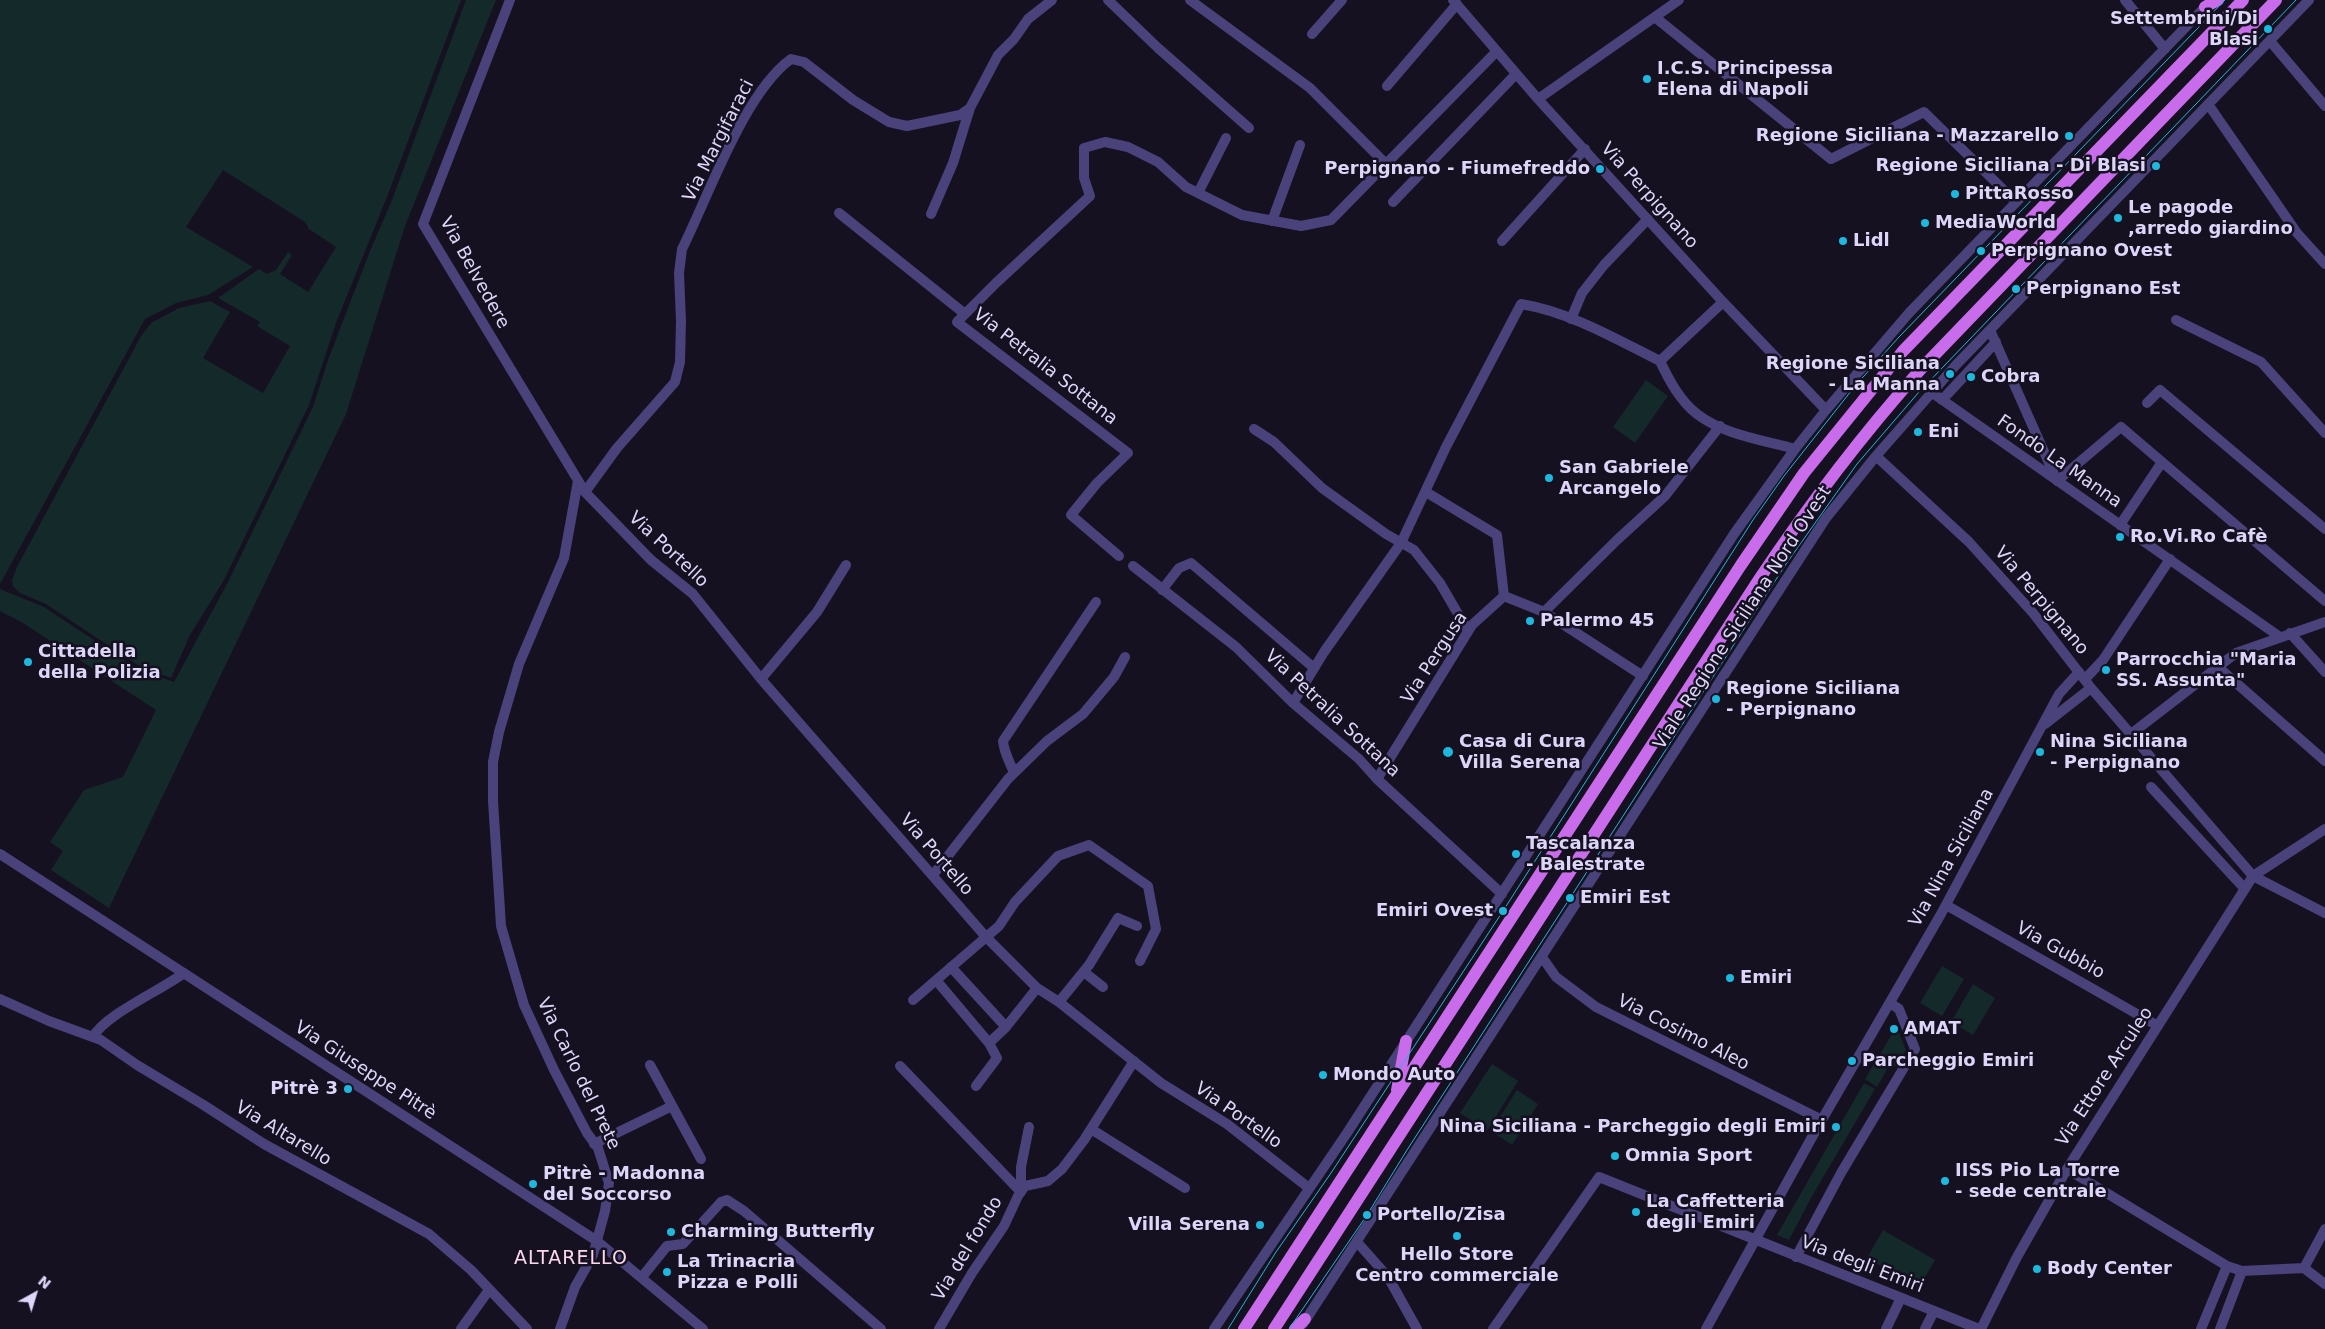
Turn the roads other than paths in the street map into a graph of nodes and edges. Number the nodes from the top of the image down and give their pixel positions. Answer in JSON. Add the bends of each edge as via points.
{"nodes":[{"id":1,"x":510,"y":0,"type":"edge"},
{"id":2,"x":1052,"y":0,"type":"edge"},
{"id":3,"x":1108,"y":0,"type":"edge"},
{"id":4,"x":1190,"y":0,"type":"edge"},
{"id":5,"x":1342,"y":0,"type":"edge"},
{"id":6,"x":1680,"y":0,"type":"edge"},
{"id":7,"x":2125,"y":0,"type":"edge"},
{"id":8,"x":2218,"y":0,"type":"edge"},
{"id":9,"x":2243,"y":0,"type":"edge"},
{"id":10,"x":2309,"y":0,"type":"edge"},
{"id":11,"x":2276,"y":1,"type":"edge"},
{"id":12,"x":1455,"y":2,"type":"edge"},
{"id":13,"x":2208,"y":4,"type":"edge"},
{"id":14,"x":1656,"y":18,"type":"junction"},
{"id":15,"x":1312,"y":34,"type":"dead end"},
{"id":16,"x":2270,"y":41,"type":"junction"},
{"id":17,"x":2165,"y":48,"type":"junction"},
{"id":18,"x":1496,"y":52,"type":"junction"},
{"id":19,"x":1516,"y":74,"type":"junction"},
{"id":20,"x":1387,"y":86,"type":"dead end"},
{"id":21,"x":1538,"y":98,"type":"junction"},
{"id":22,"x":2208,"y":104,"type":"junction"},
{"id":23,"x":2325,"y":106,"type":"edge"},
{"id":24,"x":970,"y":108,"type":"junction"},
{"id":25,"x":1249,"y":128,"type":"dead end"},
{"id":26,"x":1226,"y":138,"type":"dead end"},
{"id":27,"x":1300,"y":145,"type":"dead end"},
{"id":28,"x":1585,"y":149,"type":"junction"},
{"id":29,"x":1386,"y":164,"type":"junction"},
{"id":30,"x":1198,"y":193,"type":"junction"},
{"id":31,"x":1393,"y":202,"type":"dead end"},
{"id":32,"x":2016,"y":202,"type":"junction"},
{"id":33,"x":839,"y":213,"type":"dead end"},
{"id":34,"x":931,"y":214,"type":"dead end"},
{"id":35,"x":1648,"y":219,"type":"junction"},
{"id":36,"x":1272,"y":221,"type":"junction"},
{"id":37,"x":1502,"y":240,"type":"dead end"},
{"id":38,"x":2325,"y":264,"type":"edge"},
{"id":39,"x":1723,"y":302,"type":"junction"},
{"id":40,"x":965,"y":314,"type":"junction"},
{"id":41,"x":1571,"y":319,"type":"junction"},
{"id":42,"x":2176,"y":320,"type":"dead end"},
{"id":43,"x":1990,"y":330,"type":"junction"},
{"id":44,"x":1996,"y":342,"type":"junction"},
{"id":45,"x":1660,"y":361,"type":"junction"},
{"id":46,"x":1931,"y":392,"type":"junction"},
{"id":47,"x":1942,"y":400,"type":"junction"},
{"id":48,"x":2147,"y":403,"type":"dead end"},
{"id":49,"x":1826,"y":410,"type":"junction"},
{"id":50,"x":1720,"y":426,"type":"junction"},
{"id":51,"x":1254,"y":429,"type":"dead end"},
{"id":52,"x":2325,"y":433,"type":"edge"},
{"id":53,"x":1795,"y":450,"type":"junction"},
{"id":54,"x":1876,"y":456,"type":"junction"},
{"id":55,"x":2162,"y":462,"type":"junction"},
{"id":56,"x":578,"y":481,"type":"junction"},
{"id":57,"x":2057,"y":481,"type":"junction"},
{"id":58,"x":585,"y":492,"type":"junction"},
{"id":59,"x":1426,"y":492,"type":"junction"},
{"id":60,"x":2120,"y":525,"type":"junction"},
{"id":61,"x":2325,"y":529,"type":"edge"},
{"id":62,"x":1401,"y":543,"type":"junction"},
{"id":63,"x":1118,"y":556,"type":"dead end"},
{"id":64,"x":2170,"y":559,"type":"junction"},
{"id":65,"x":846,"y":566,"type":"dead end"},
{"id":66,"x":1133,"y":566,"type":"dead end"},
{"id":67,"x":1162,"y":590,"type":"junction"},
{"id":68,"x":1504,"y":596,"type":"junction"},
{"id":69,"x":2325,"y":601,"type":"edge"},
{"id":70,"x":1096,"y":602,"type":"dead end"},
{"id":71,"x":1544,"y":612,"type":"junction"},
{"id":72,"x":2325,"y":622,"type":"edge"},
{"id":73,"x":1468,"y":631,"type":"junction"},
{"id":74,"x":2285,"y":635,"type":"junction"},
{"id":75,"x":1125,"y":657,"type":"dead end"},
{"id":76,"x":2218,"y":667,"type":"junction"},
{"id":77,"x":1314,"y":668,"type":"junction"},
{"id":78,"x":2325,"y":672,"type":"edge"},
{"id":79,"x":1643,"y":676,"type":"junction"},
{"id":80,"x":2082,"y":676,"type":"junction"},
{"id":81,"x":761,"y":679,"type":"junction"},
{"id":82,"x":2091,"y":688,"type":"junction"},
{"id":83,"x":1293,"y":703,"type":"junction"},
{"id":84,"x":2041,"y":727,"type":"junction"},
{"id":85,"x":2131,"y":734,"type":"junction"},
{"id":86,"x":2325,"y":761,"type":"edge"},
{"id":87,"x":1014,"y":773,"type":"junction"},
{"id":88,"x":1377,"y":779,"type":"junction"},
{"id":89,"x":2151,"y":787,"type":"dead end"},
{"id":90,"x":2323,"y":832,"type":"edge"},
{"id":91,"x":0,"y":854,"type":"edge"},
{"id":92,"x":933,"y":875,"type":"junction"},
{"id":93,"x":2254,"y":876,"type":"junction"},
{"id":94,"x":2245,"y":889,"type":"junction"},
{"id":95,"x":1502,"y":894,"type":"junction"},
{"id":96,"x":1946,"y":905,"type":"junction"},
{"id":97,"x":2325,"y":914,"type":"edge"},
{"id":98,"x":1137,"y":926,"type":"dead end"},
{"id":99,"x":986,"y":937,"type":"junction"},
{"id":100,"x":1542,"y":957,"type":"junction"},
{"id":101,"x":1140,"y":961,"type":"dead end"},
{"id":102,"x":951,"y":967,"type":"junction"},
{"id":103,"x":1084,"y":972,"type":"junction"},
{"id":104,"x":184,"y":973,"type":"junction"},
{"id":105,"x":936,"y":980,"type":"junction"},
{"id":106,"x":1103,"y":987,"type":"dead end"},
{"id":107,"x":1037,"y":988,"type":"junction"},
{"id":108,"x":0,"y":999,"type":"edge"},
{"id":109,"x":1062,"y":999,"type":"junction"},
{"id":110,"x":913,"y":1000,"type":"dead end"},
{"id":111,"x":1890,"y":1003,"type":"junction"},
{"id":112,"x":2158,"y":1026,"type":"junction"},
{"id":113,"x":1006,"y":1027,"type":"junction"},
{"id":114,"x":93,"y":1037,"type":"junction"},
{"id":115,"x":1406,"y":1041,"type":"junction"},
{"id":116,"x":989,"y":1043,"type":"junction"},
{"id":117,"x":1134,"y":1061,"type":"junction"},
{"id":118,"x":650,"y":1064,"type":"dead end"},
{"id":119,"x":900,"y":1066,"type":"dead end"},
{"id":120,"x":976,"y":1086,"type":"dead end"},
{"id":121,"x":1395,"y":1098,"type":"junction"},
{"id":122,"x":672,"y":1106,"type":"junction"},
{"id":123,"x":1822,"y":1120,"type":"junction"},
{"id":124,"x":1029,"y":1127,"type":"dead end"},
{"id":125,"x":1091,"y":1129,"type":"junction"},
{"id":126,"x":594,"y":1144,"type":"junction"},
{"id":127,"x":701,"y":1160,"type":"dead end"},
{"id":128,"x":2067,"y":1169,"type":"junction"},
{"id":129,"x":1185,"y":1188,"type":"dead end"},
{"id":130,"x":1309,"y":1188,"type":"junction"},
{"id":131,"x":1023,"y":1189,"type":"junction"},
{"id":132,"x":2325,"y":1229,"type":"edge"},
{"id":133,"x":1755,"y":1240,"type":"junction"},
{"id":134,"x":597,"y":1241,"type":"junction"},
{"id":135,"x":1357,"y":1242,"type":"junction"},
{"id":136,"x":1796,"y":1257,"type":"junction"},
{"id":137,"x":2227,"y":1266,"type":"junction"},
{"id":138,"x":2304,"y":1268,"type":"junction"},
{"id":139,"x":2242,"y":1271,"type":"junction"},
{"id":140,"x":642,"y":1277,"type":"junction"},
{"id":141,"x":2325,"y":1284,"type":"edge"},
{"id":142,"x":489,"y":1290,"type":"junction"},
{"id":143,"x":1901,"y":1298,"type":"junction"},
{"id":144,"x":1934,"y":1311,"type":"junction"},
{"id":145,"x":1302,"y":1324,"type":"edge"},
{"id":146,"x":461,"y":1329,"type":"edge"},
{"id":147,"x":527,"y":1329,"type":"edge"},
{"id":148,"x":560,"y":1329,"type":"edge"},
{"id":149,"x":703,"y":1329,"type":"edge"},
{"id":150,"x":881,"y":1329,"type":"edge"},
{"id":151,"x":939,"y":1329,"type":"edge"},
{"id":152,"x":1214,"y":1329,"type":"edge"},
{"id":153,"x":1244,"y":1329,"type":"edge"},
{"id":154,"x":1274,"y":1329,"type":"edge"},
{"id":155,"x":1295,"y":1329,"type":"edge"},
{"id":156,"x":1417,"y":1329,"type":"edge"},
{"id":157,"x":1493,"y":1329,"type":"edge"},
{"id":158,"x":1706,"y":1329,"type":"edge"},
{"id":159,"x":1886,"y":1329,"type":"edge"},
{"id":160,"x":1925,"y":1329,"type":"edge"},
{"id":161,"x":1980,"y":1329,"type":"edge"},
{"id":162,"x":2201,"y":1329,"type":"edge"},
{"id":163,"x":2220,"y":1329,"type":"edge"}],
"edges":[{"from":1,"to":56,"type":"street","name":"Via Belvedere","via":[[423,224]]},
{"from":2,"to":24,"type":"street","via":[[1028,19],[998,55]]},
{"from":3,"to":25,"type":"street"},
{"from":4,"to":29,"type":"street","via":[[1310,88]]},
{"from":5,"to":15,"type":"street"},
{"from":6,"to":14,"type":"street"},
{"from":7,"to":17,"type":"street"},
{"from":8,"to":13,"type":"main road"},
{"from":9,"to":121,"type":"main road","name":"Viale Regione Siciliana Nord Ovest","via":[[1935,317],[1872,388],[1810,466],[1740,565]]},
{"from":10,"to":16,"type":"street","name":"Viale Regione Siciliana Nord Ovest"},
{"from":11,"to":154,"type":"main road","name":"Viale Regione Siciliana Nord Ovest","via":[[1921,369],[1820,490]]},
{"from":12,"to":18,"type":"street","name":"Via Perpignano"},
{"from":12,"to":20,"type":"street"},
{"from":13,"to":17,"type":"street"},
{"from":14,"to":21,"type":"street"},
{"from":14,"to":32,"type":"street","via":[[1831,159],[1924,112]]},
{"from":16,"to":22,"type":"street","name":"Viale Regione Siciliana Nord Ovest"},
{"from":16,"to":23,"type":"street"},
{"from":17,"to":32,"type":"street"},
{"from":18,"to":19,"type":"street","name":"Via Perpignano"},
{"from":18,"to":29,"type":"street"},
{"from":19,"to":21,"type":"street","name":"Via Perpignano"},
{"from":19,"to":31,"type":"street"},
{"from":21,"to":28,"type":"street","name":"Via Perpignano"},
{"from":22,"to":38,"type":"street","via":[[2297,233]]},
{"from":22,"to":43,"type":"street","name":"Viale Regione Siciliana Nord Ovest"},
{"from":24,"to":34,"type":"street","via":[[953,163]]},
{"from":24,"to":58,"type":"street","name":"Via Margifaraci","via":[[960,115],[907,126],[889,122],[853,100],[804,62],[791,59],[778,68],[756,97],[682,249],[679,273],[680,362],[674,382],[617,448]]},
{"from":26,"to":30,"type":"street"},
{"from":27,"to":36,"type":"street"},
{"from":28,"to":35,"type":"street","name":"Via Perpignano"},
{"from":28,"to":37,"type":"street"},
{"from":29,"to":36,"type":"street","via":[[1331,220],[1301,226]]},
{"from":30,"to":36,"type":"street","via":[[1242,215]]},
{"from":30,"to":40,"type":"street","via":[[1186,187],[1158,162],[1128,147],[1105,142],[1084,148],[1084,178],[1090,196]]},
{"from":32,"to":49,"type":"street","via":[[1909,313]]},
{"from":33,"to":40,"type":"street","name":"Via Petralia Sottana"},
{"from":35,"to":39,"type":"street","name":"Via Perpignano"},
{"from":35,"to":41,"type":"street","via":[[1582,293]]},
{"from":39,"to":45,"type":"street"},
{"from":39,"to":49,"type":"street","name":"Via Perpignano"},
{"from":40,"to":63,"type":"street","name":"Via Petralia Sottana","via":[[957,322],[1128,453],[1097,483],[1071,515]]},
{"from":41,"to":45,"type":"street"},
{"from":41,"to":59,"type":"street","via":[[1540,307],[1521,304]]},
{"from":42,"to":52,"type":"street","via":[[2261,362]]},
{"from":43,"to":44,"type":"street"},
{"from":43,"to":46,"type":"street","name":"Viale Regione Siciliana Nord Ovest"},
{"from":44,"to":47,"type":"street"},
{"from":44,"to":57,"type":"street"},
{"from":45,"to":50,"type":"street","via":[[1672,385],[1697,414]]},
{"from":46,"to":47,"type":"street","name":"Fondo La Manna"},
{"from":46,"to":54,"type":"street","name":"Viale Regione Siciliana Nord Ovest"},
{"from":47,"to":57,"type":"street","name":"Fondo La Manna"},
{"from":48,"to":61,"type":"street","via":[[2160,390]]},
{"from":49,"to":53,"type":"street"},
{"from":50,"to":53,"type":"street"},
{"from":50,"to":71,"type":"street","via":[[1665,496]]},
{"from":51,"to":62,"type":"street","via":[[1274,442],[1322,488]]},
{"from":53,"to":79,"type":"street","via":[[1734,534]]},
{"from":54,"to":80,"type":"street","name":"Via Perpignano","via":[[1969,542],[2033,613]]},
{"from":54,"to":100,"type":"street","name":"Viale Regione Siciliana Nord Ovest","via":[[1798,559]]},
{"from":55,"to":57,"type":"street","via":[[2121,427]]},
{"from":55,"to":60,"type":"street"},
{"from":55,"to":69,"type":"street"},
{"from":56,"to":58,"type":"street","name":"Via Belvedere"},
{"from":56,"to":126,"type":"street","name":"Via Carlo del Prete","via":[[564,558],[519,664],[499,732],[493,801],[501,926],[524,1005]]},
{"from":57,"to":60,"type":"street","name":"Fondo La Manna"},
{"from":58,"to":81,"type":"street","name":"Via Portello","via":[[651,560],[693,594]]},
{"from":59,"to":62,"type":"street"},
{"from":59,"to":68,"type":"street","via":[[1498,535]]},
{"from":60,"to":64,"type":"street","name":"Fondo La Manna"},
{"from":62,"to":73,"type":"street","via":[[1414,550],[1440,583]]},
{"from":62,"to":77,"type":"street"},
{"from":64,"to":74,"type":"street","name":"Fondo La Manna"},
{"from":64,"to":80,"type":"street","name":"Via Nina Siciliana","via":[[2103,660]]},
{"from":65,"to":81,"type":"street","via":[[817,612]]},
{"from":66,"to":67,"type":"street","name":"Via Petralia Sottana"},
{"from":67,"to":77,"type":"street","via":[[1179,568],[1191,564]]},
{"from":67,"to":83,"type":"street","name":"Via Petralia Sottana","via":[[1236,647]]},
{"from":68,"to":71,"type":"street"},
{"from":68,"to":73,"type":"street","name":"Via Pergusa"},
{"from":70,"to":87,"type":"street","via":[[1003,741],[1004,754]]},
{"from":71,"to":79,"type":"street"},
{"from":72,"to":74,"type":"street"},
{"from":73,"to":88,"type":"street","name":"Via Pergusa"},
{"from":74,"to":76,"type":"street","via":[[2236,653]]},
{"from":74,"to":78,"type":"street","name":"Fondo La Manna"},
{"from":75,"to":87,"type":"street","via":[[1114,677],[1083,714],[1047,741]]},
{"from":76,"to":85,"type":"street"},
{"from":76,"to":86,"type":"street"},
{"from":77,"to":83,"type":"street"},
{"from":79,"to":95,"type":"street"},
{"from":80,"to":82,"type":"street","name":"Via Perpignano"},
{"from":80,"to":84,"type":"street","name":"Via Nina Siciliana","via":[[2059,694]]},
{"from":81,"to":92,"type":"street","name":"Via Portello"},
{"from":82,"to":84,"type":"street","name":"Via Nina Siciliana"},
{"from":82,"to":85,"type":"street","name":"Via Perpignano"},
{"from":83,"to":88,"type":"street","name":"Via Petralia Sottana","via":[[1360,759]]},
{"from":84,"to":96,"type":"street","name":"Via Nina Siciliana"},
{"from":85,"to":93,"type":"street","name":"Via Perpignano"},
{"from":87,"to":92,"type":"street"},
{"from":88,"to":95,"type":"street","name":"Via Petralia Sottana"},
{"from":89,"to":94,"type":"street"},
{"from":90,"to":93,"type":"street"},
{"from":91,"to":104,"type":"street","name":"Via Giuseppe Pitrè"},
{"from":92,"to":99,"type":"street","name":"Via Portello"},
{"from":93,"to":94,"type":"street","name":"Via Ettore Arculeo"},
{"from":93,"to":97,"type":"street","name":"Via Perpignano"},
{"from":94,"to":112,"type":"street","name":"Via Ettore Arculeo"},
{"from":95,"to":115,"type":"street"},
{"from":96,"to":111,"type":"street","name":"Via Nina Siciliana"},
{"from":96,"to":112,"type":"street","name":"Via Gubbio"},
{"from":98,"to":103,"type":"street","via":[[1118,918]]},
{"from":99,"to":101,"type":"street","via":[[1058,856],[1089,846],[1148,886],[1156,929]]},
{"from":99,"to":102,"type":"street"},
{"from":99,"to":107,"type":"street","name":"Via Portello"},
{"from":100,"to":123,"type":"street","name":"Via Cosimo Aleo","via":[[1556,977],[1596,1008]]},
{"from":100,"to":135,"type":"street","name":"Viale Regione Siciliana Nord Ovest"},
{"from":102,"to":105,"type":"street"},
{"from":102,"to":113,"type":"street"},
{"from":103,"to":106,"type":"street"},
{"from":103,"to":109,"type":"street"},
{"from":104,"to":114,"type":"street","via":[[103,1023]]},
{"from":104,"to":134,"type":"street","name":"Via Giuseppe Pitrè"},
{"from":105,"to":110,"type":"street"},
{"from":105,"to":116,"type":"street"},
{"from":107,"to":109,"type":"street","name":"Via Portello"},
{"from":107,"to":113,"type":"street"},
{"from":108,"to":114,"type":"street","name":"Via Altarello"},
{"from":109,"to":117,"type":"street","name":"Via Portello"},
{"from":111,"to":123,"type":"street","name":"Via Nina Siciliana"},
{"from":111,"to":136,"type":"street","via":[[1899,1009],[1915,1049]]},
{"from":112,"to":128,"type":"street","name":"Via Ettore Arculeo"},
{"from":113,"to":116,"type":"street"},
{"from":114,"to":142,"type":"street","name":"Via Altarello","via":[[264,1144],[429,1234]]},
{"from":115,"to":121,"type":"main road"},
{"from":115,"to":130,"type":"street"},
{"from":116,"to":120,"type":"street","via":[[997,1058]]},
{"from":117,"to":125,"type":"street"},
{"from":117,"to":130,"type":"street","name":"Via Portello","via":[[1161,1083],[1227,1124]]},
{"from":118,"to":122,"type":"street"},
{"from":119,"to":131,"type":"street"},
{"from":121,"to":153,"type":"main road","name":"Viale Regione Siciliana Nord Ovest"},
{"from":122,"to":126,"type":"street"},
{"from":122,"to":127,"type":"street"},
{"from":123,"to":133,"type":"street","name":"Via Nina Siciliana"},
{"from":124,"to":131,"type":"street","via":[[1021,1167]]},
{"from":125,"to":129,"type":"street"},
{"from":125,"to":131,"type":"street","via":[[1062,1169],[1048,1181]]},
{"from":126,"to":134,"type":"street","name":"Via Carlo del Prete","via":[[609,1183]]},
{"from":128,"to":137,"type":"street"},
{"from":128,"to":161,"type":"street","name":"Via Ettore Arculeo"},
{"from":130,"to":152,"type":"street"},
{"from":131,"to":151,"type":"street","name":"Via del fondo","via":[[1004,1226]]},
{"from":132,"to":138,"type":"street"},
{"from":133,"to":136,"type":"street","name":"Via degli Emiri"},
{"from":133,"to":157,"type":"street","name":"Via degli Emiri","via":[[1599,1177]]},
{"from":133,"to":158,"type":"street","name":"Via Nina Siciliana"},
{"from":134,"to":140,"type":"street","name":"Via Giuseppe Pitrè"},
{"from":134,"to":148,"type":"street","name":"Via Carlo del Prete"},
{"from":135,"to":145,"type":"street","name":"Viale Regione Siciliana Nord Ovest"},
{"from":135,"to":156,"type":"street","via":[[1388,1277]]},
{"from":136,"to":143,"type":"street","name":"Via degli Emiri"},
{"from":137,"to":139,"type":"street"},
{"from":137,"to":162,"type":"street"},
{"from":138,"to":139,"type":"street"},
{"from":138,"to":141,"type":"street"},
{"from":139,"to":163,"type":"street"},
{"from":140,"to":149,"type":"street","name":"Via Giuseppe Pitrè"},
{"from":140,"to":150,"type":"street","via":[[667,1246],[683,1244],[721,1202],[727,1200]]},
{"from":142,"to":146,"type":"street"},
{"from":142,"to":147,"type":"street","name":"Via Altarello"},
{"from":143,"to":144,"type":"street","name":"Via degli Emiri"},
{"from":143,"to":159,"type":"street"},
{"from":144,"to":160,"type":"street"},
{"from":144,"to":161,"type":"street","name":"Via degli Emiri"},
{"from":145,"to":155,"type":"main road"}]}
